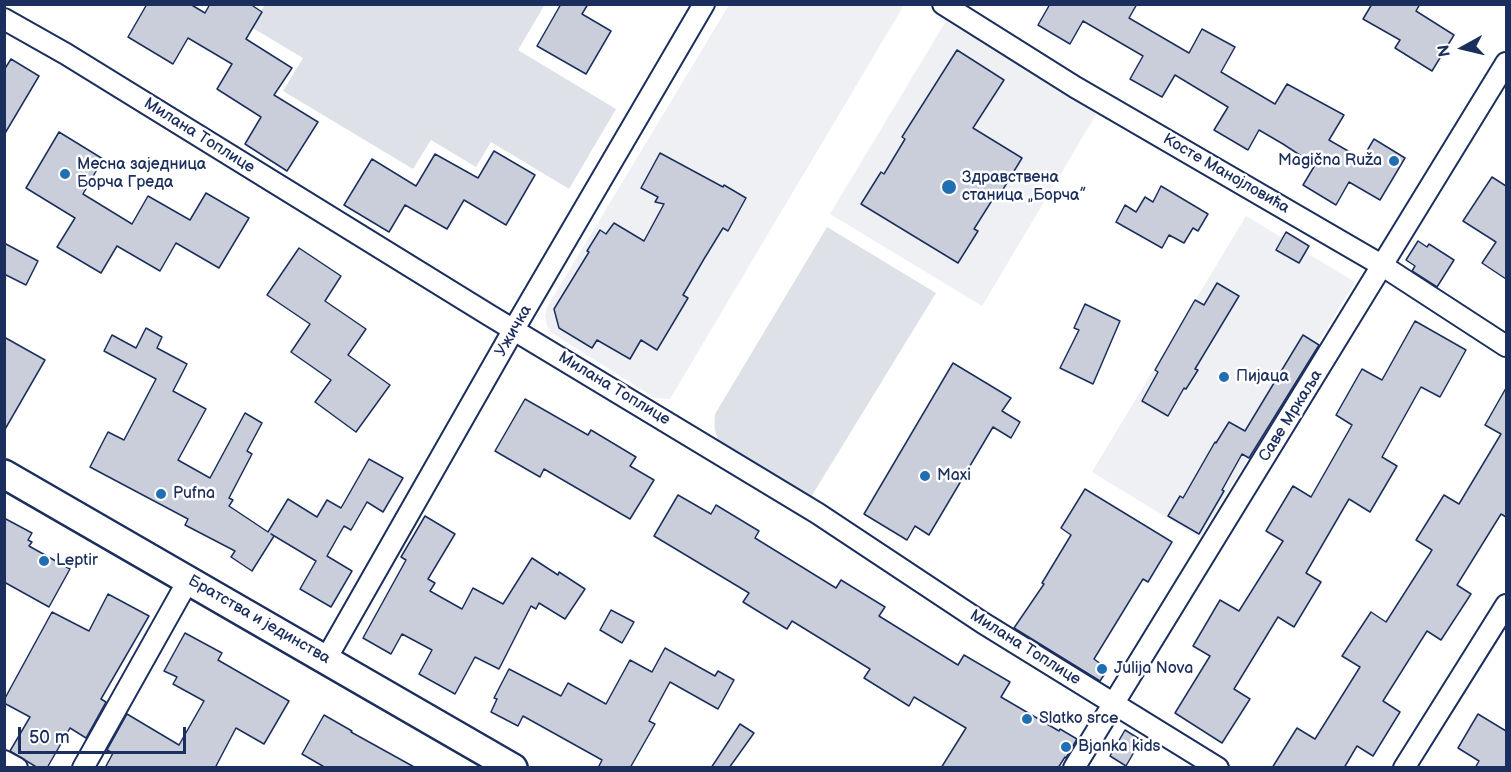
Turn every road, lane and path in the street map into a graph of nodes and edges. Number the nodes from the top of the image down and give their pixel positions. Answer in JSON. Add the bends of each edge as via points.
{"nodes":[{"id":1,"x":704,"y":4,"type":"edge"},
{"id":2,"x":944,"y":4,"type":"edge"},
{"id":3,"x":4,"y":19,"type":"edge"},
{"id":4,"x":1506,"y":63,"type":"edge"},
{"id":5,"x":1383,"y":266,"type":"junction"},
{"id":6,"x":514,"y":329,"type":"junction"},
{"id":7,"x":1506,"y":346,"type":"edge"},
{"id":8,"x":4,"y":474,"type":"edge"},
{"id":9,"x":189,"y":579,"type":"junction"},
{"id":10,"x":1506,"y":605,"type":"edge"},
{"id":11,"x":326,"y":659,"type":"junction"},
{"id":12,"x":1114,"y":703,"type":"junction"},
{"id":13,"x":4,"y":760,"type":"edge"},
{"id":14,"x":17,"y":768,"type":"edge"},
{"id":15,"x":83,"y":768,"type":"edge"},
{"id":16,"x":513,"y":768,"type":"edge"},
{"id":17,"x":1074,"y":768,"type":"edge"},
{"id":18,"x":1218,"y":768,"type":"edge"},
{"id":19,"x":1404,"y":768,"type":"edge"}],
"edges":[{"from":1,"to":6,"type":"street","name":"Ужичка"},
{"from":2,"to":5,"type":"street","name":"Косте Манојловића","via":[[1075,87]]},
{"from":3,"to":6,"type":"street","name":"Милана Топлице"},
{"from":4,"to":5,"type":"street","name":"Саве Мркаља"},
{"from":5,"to":7,"type":"street","name":"Косте Манојловића"},
{"from":5,"to":12,"type":"street","name":"Саве Мркаља"},
{"from":6,"to":11,"type":"street","name":"Ужичка"},
{"from":6,"to":12,"type":"street","name":"Милана Топлице","via":[[817,513],[983,623]]},
{"from":8,"to":9,"type":"street","name":"Братства и јединства"},
{"from":9,"to":11,"type":"street","name":"Братства и јединства"},
{"from":9,"to":15,"type":"street"},
{"from":10,"to":19,"type":"street"},
{"from":11,"to":16,"type":"street","name":"Братства и јединства"},
{"from":12,"to":17,"type":"street","name":"Саве Мркаља"},
{"from":12,"to":18,"type":"street","name":"Милана Топлице"},
{"from":13,"to":14,"type":"street"}]}
